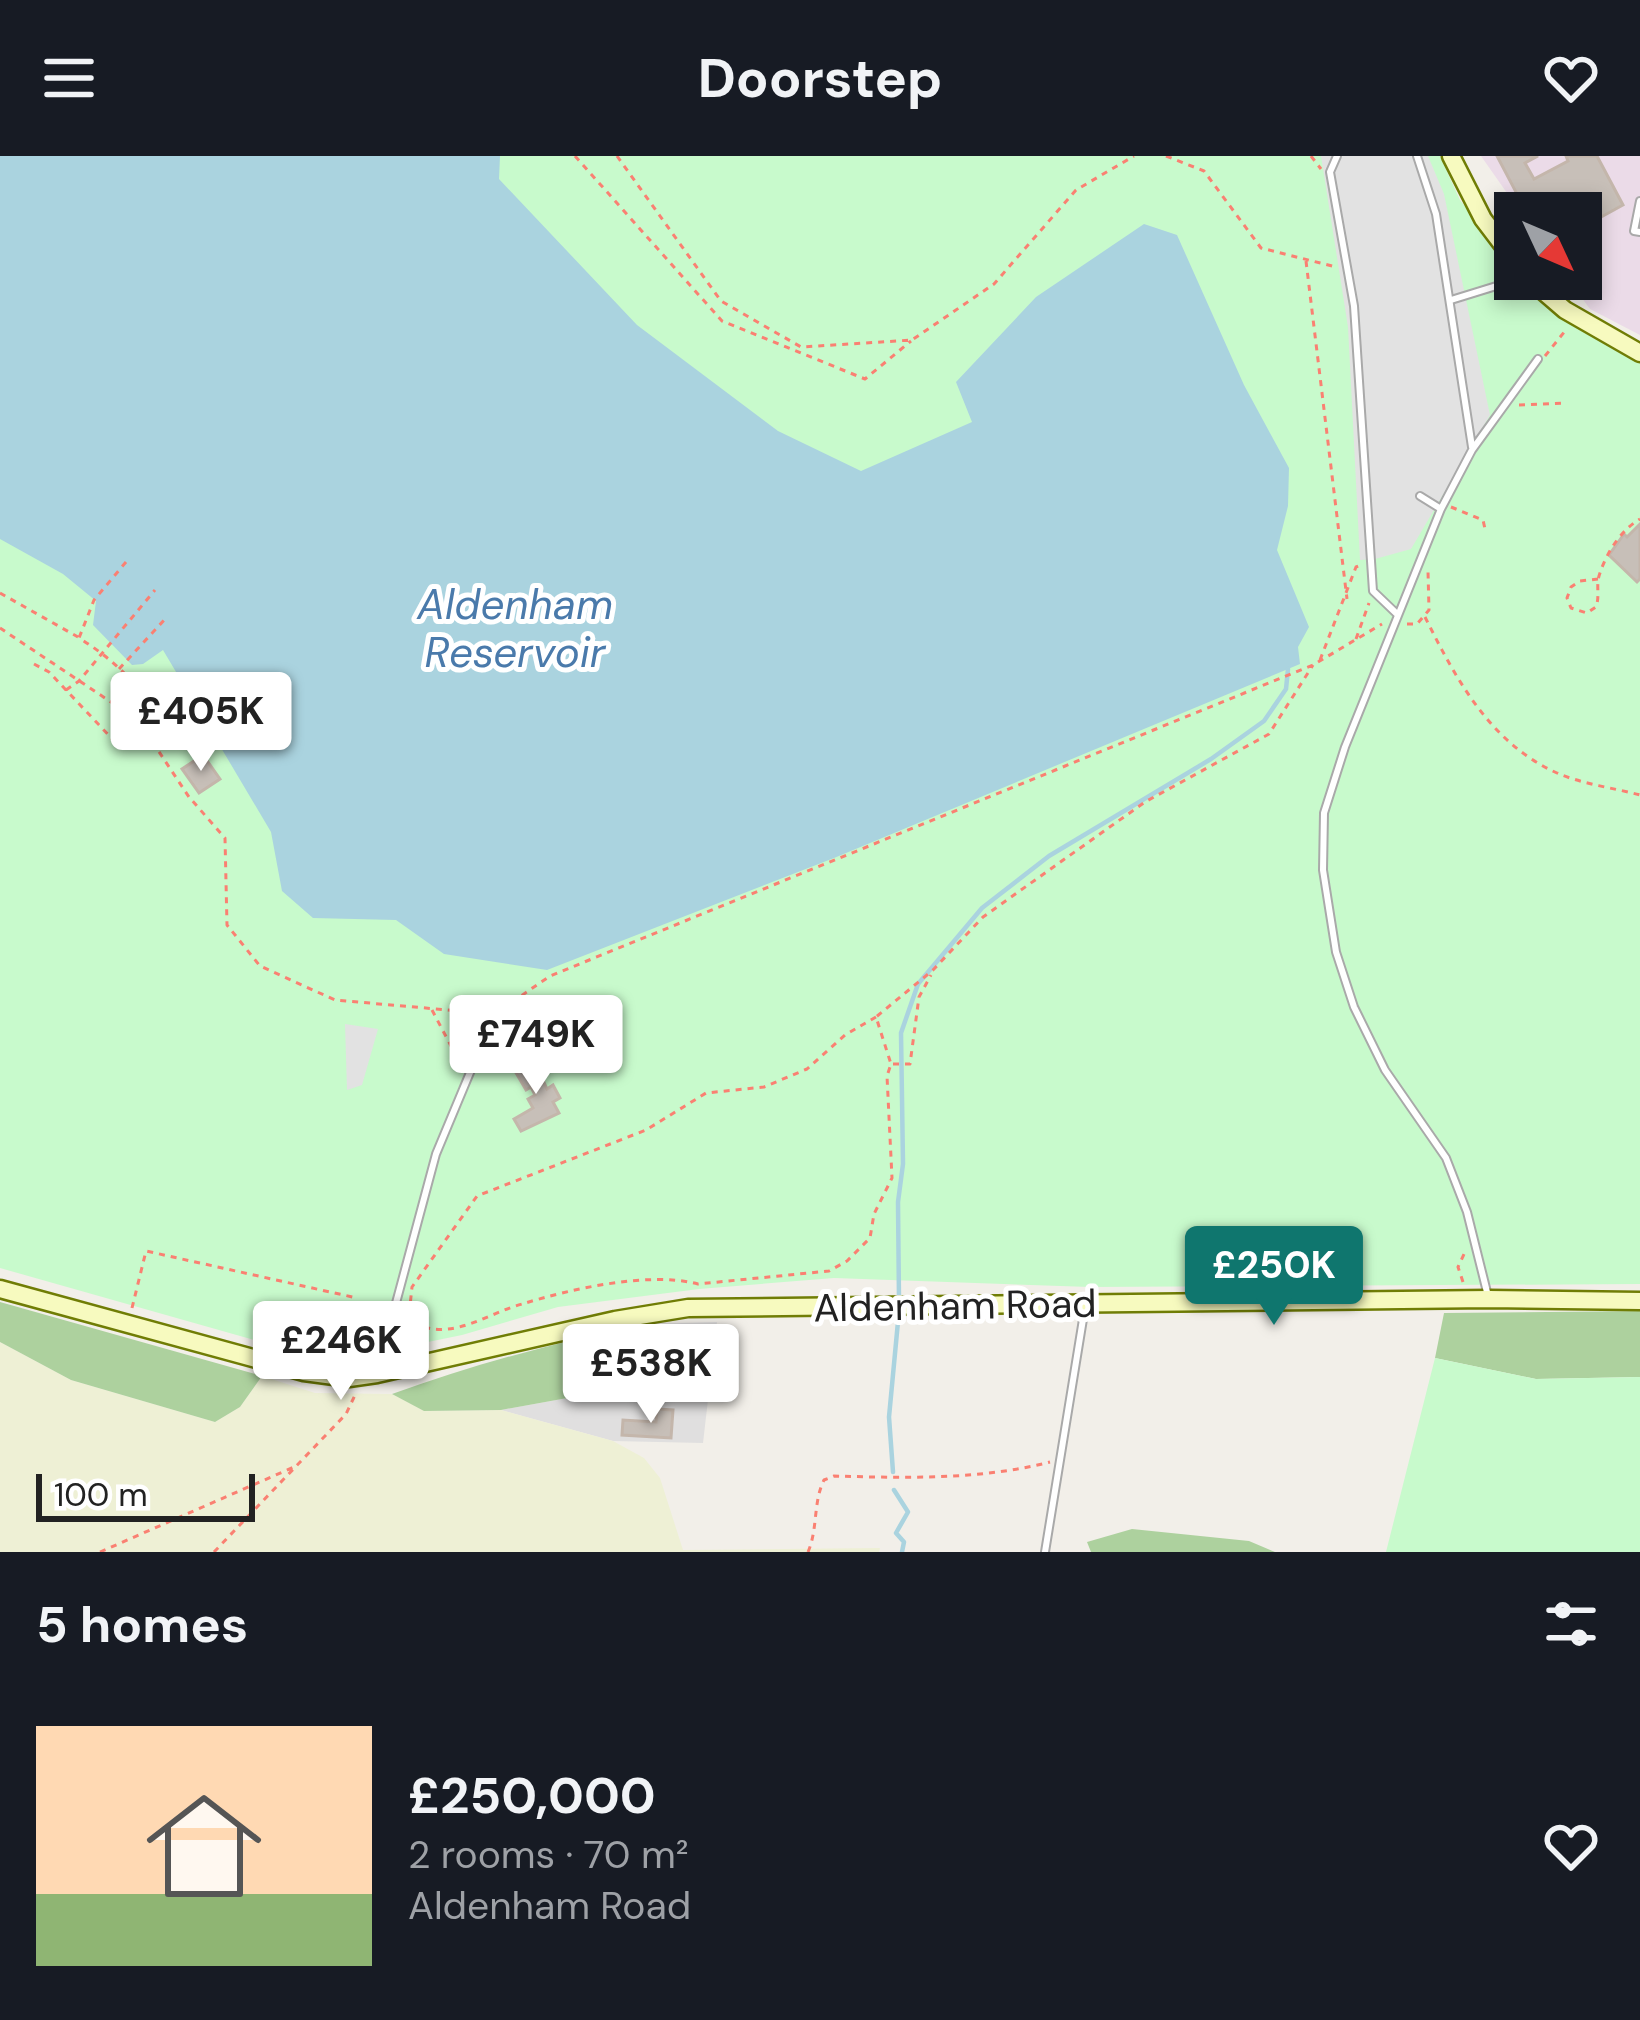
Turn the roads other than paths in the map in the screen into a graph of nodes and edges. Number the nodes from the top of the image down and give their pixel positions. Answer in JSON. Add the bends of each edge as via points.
{"nodes":[{"id":1,"x":1337,"y":156,"type":"edge"},
{"id":2,"x":1417,"y":156,"type":"edge"},
{"id":3,"x":1451,"y":156,"type":"edge"},
{"id":4,"x":1640,"y":201,"type":"edge"},
{"id":5,"x":1640,"y":232,"type":"edge"},
{"id":6,"x":1494,"y":233,"type":"edge"},
{"id":7,"x":1494,"y":287,"type":"edge"},
{"id":8,"x":1556,"y":300,"type":"edge"},
{"id":9,"x":1451,"y":301,"type":"junction"},
{"id":10,"x":1640,"y":352,"type":"edge"},
{"id":11,"x":1538,"y":359,"type":"road end"},
{"id":12,"x":1472,"y":450,"type":"junction"},
{"id":13,"x":1420,"y":496,"type":"dead end"},
{"id":14,"x":1442,"y":507,"type":"junction"},
{"id":15,"x":1395,"y":618,"type":"junction"},
{"id":16,"x":494,"y":1015,"type":"road end"},
{"id":17,"x":0,"y":1288,"type":"edge"},
{"id":18,"x":1485,"y":1299,"type":"junction"},
{"id":19,"x":1640,"y":1301,"type":"edge"},
{"id":20,"x":1086,"y":1304,"type":"junction"},
{"id":21,"x":379,"y":1367,"type":"junction"},
{"id":22,"x":1045,"y":1552,"type":"edge"}],
"edges":[{"from":1,"to":15,"type":"lane","via":[[1330,172],[1350,269],[1369,562],[1373,591]]},
{"from":2,"to":9,"type":"lane"},
{"from":3,"to":6,"type":"street"},
{"from":4,"to":5,"type":"lane"},
{"from":7,"to":9,"type":"lane"},
{"from":8,"to":10,"type":"street"},
{"from":9,"to":12,"type":"lane"},
{"from":11,"to":12,"type":"lane"},
{"from":12,"to":14,"type":"lane"},
{"from":13,"to":14,"type":"lane"},
{"from":14,"to":15,"type":"lane"},
{"from":15,"to":18,"type":"lane","via":[[1324,813],[1323,870],[1354,1007],[1385,1070],[1446,1158]]},
{"from":16,"to":21,"type":"lane","via":[[436,1154]]},
{"from":17,"to":21,"type":"street","name":"Aldenham Road","via":[[304,1372],[349,1378]]},
{"from":18,"to":19,"type":"street","name":"Aldenham Road"},
{"from":18,"to":20,"type":"street","name":"Aldenham Road"},
{"from":20,"to":21,"type":"street","name":"Aldenham Road","via":[[688,1308]]},
{"from":20,"to":22,"type":"lane"}]}
